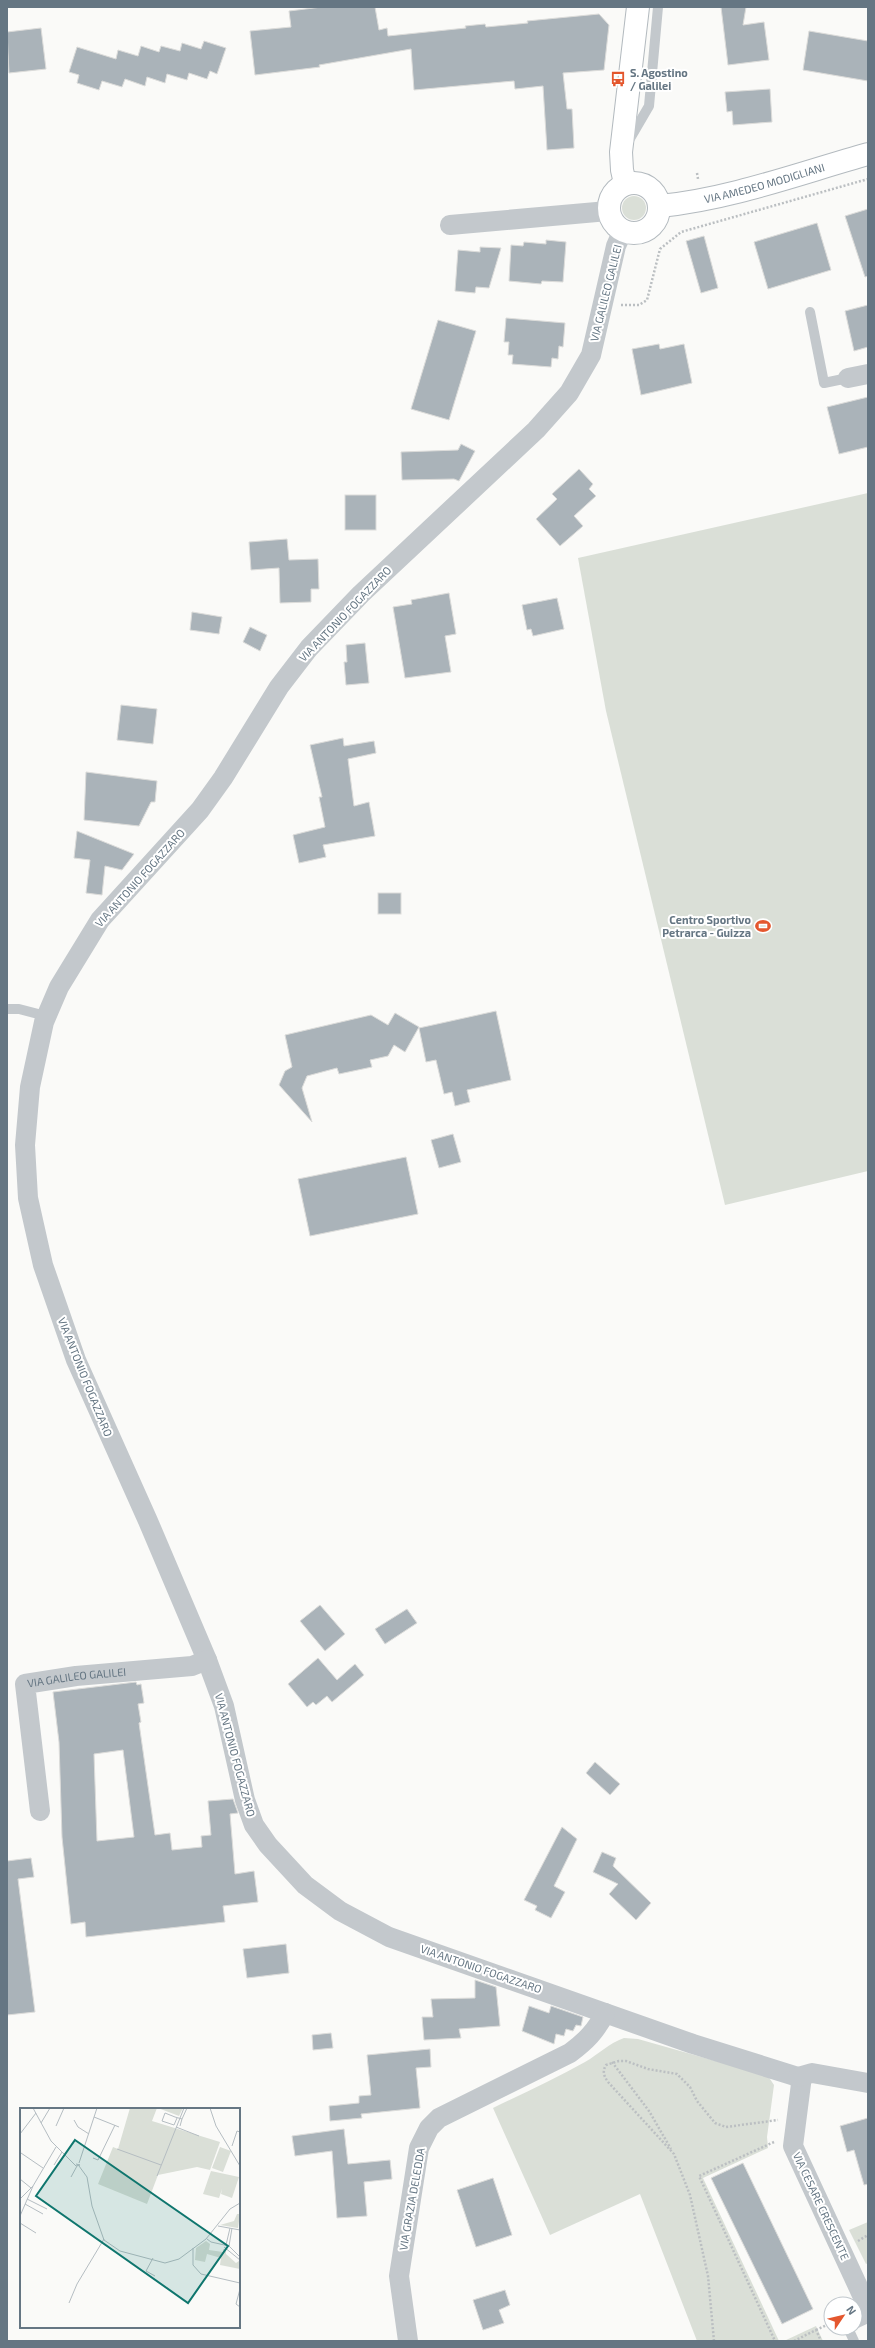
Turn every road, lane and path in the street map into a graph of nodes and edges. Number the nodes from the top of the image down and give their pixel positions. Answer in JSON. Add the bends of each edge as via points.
{"nodes":[{"id":1,"x":638,"y":7,"type":"edge"},
{"id":2,"x":658,"y":7,"type":"edge"},
{"id":3,"x":622,"y":152,"type":"junction"},
{"id":4,"x":868,"y":154,"type":"edge"},
{"id":5,"x":868,"y":179,"type":"edge"},
{"id":6,"x":625,"y":183,"type":"junction"},
{"id":7,"x":660,"y":206,"type":"junction"},
{"id":8,"x":608,"y":211,"type":"junction"},
{"id":9,"x":450,"y":225,"type":"dead end"},
{"id":10,"x":623,"y":230,"type":"junction"},
{"id":11,"x":617,"y":304,"type":"dead end"},
{"id":12,"x":810,"y":312,"type":"dead end"},
{"id":13,"x":591,"y":355,"type":"joint"},
{"id":14,"x":868,"y":374,"type":"edge"},
{"id":15,"x":848,"y":378,"type":"joint"},
{"id":16,"x":7,"y":1009,"type":"edge"},
{"id":17,"x":46,"y":1016,"type":"junction"},
{"id":18,"x":207,"y":1660,"type":"junction"},
{"id":19,"x":40,"y":1811,"type":"dead end"},
{"id":20,"x":605,"y":2013,"type":"junction"},
{"id":21,"x":612,"y":2062,"type":"junction"},
{"id":22,"x":798,"y":2077,"type":"junction"},
{"id":23,"x":868,"y":2083,"type":"edge"},
{"id":24,"x":781,"y":2120,"type":"dead end"},
{"id":25,"x":777,"y":2141,"type":"dead end"},
{"id":26,"x":674,"y":2154,"type":"junction"},
{"id":27,"x":868,"y":2235,"type":"edge"},
{"id":28,"x":853,"y":2244,"type":"dead end"},
{"id":29,"x":868,"y":2308,"type":"edge"},
{"id":30,"x":823,"y":2327,"type":"edge"},
{"id":31,"x":816,"y":2330,"type":"junction"},
{"id":32,"x":408,"y":2341,"type":"edge"},
{"id":33,"x":714,"y":2341,"type":"edge"},
{"id":34,"x":775,"y":2341,"type":"edge"},
{"id":35,"x":794,"y":2341,"type":"edge"},
{"id":36,"x":821,"y":2341,"type":"edge"}],
"edges":[{"from":1,"to":3,"type":"street"},
{"from":2,"to":3,"type":"lane","via":[[649,106]]},
{"from":3,"to":6,"type":"street"},
{"from":4,"to":7,"type":"street","name":"VIA AMEDEO MODIGLIANI","via":[[741,191]]},
{"from":5,"to":11,"type":"path","via":[[681,232],[660,250],[647,300],[639,305]]},
{"from":6,"to":7,"type":"street","via":[[638,182],[647,186],[654,192]]},
{"from":6,"to":8,"type":"street","via":[[611,196]]},
{"from":7,"to":10,"type":"street","name":"VIA GALILEO GALILEI","via":[[657,218],[645,231],[636,233]]},
{"from":8,"to":9,"type":"street"},
{"from":8,"to":10,"type":"street","name":"VIA GALILEO GALILEI","via":[[615,225]]},
{"from":10,"to":13,"type":"street","name":"VIA GALILEO GALILEI","via":[[616,246]]},
{"from":12,"to":15,"type":"lane","via":[[824,383]]},
{"from":13,"to":17,"type":"street","name":"VIA ANTONIO FOGAZZARO","via":[[570,393],[536,430],[361,594],[309,648],[279,687],[223,778],[200,810],[100,920],[71,966]]},
{"from":14,"to":15,"type":"street"},
{"from":16,"to":17,"type":"lane","via":[[19,1008]]},
{"from":17,"to":18,"type":"street","name":"VIA ANTONIO FOGAZZARO","via":[[30,1087],[25,1145],[28,1198],[43,1266],[76,1360]]},
{"from":18,"to":19,"type":"street","name":"VIA GALILEO GALILEI","via":[[192,1666],[76,1676],[25,1684]]},
{"from":18,"to":20,"type":"street","name":"VIA ANTONIO FOGAZZARO","via":[[224,1706],[245,1800],[254,1825],[268,1845],[305,1885],[340,1911],[389,1937]]},
{"from":20,"to":22,"type":"street","name":"VIA ANTONIO FOGAZZARO"},
{"from":20,"to":32,"type":"street","name":"VIA GRAZIA DELEDDA","via":[[598,2028],[570,2053],[439,2118],[429,2128],[419,2148],[399,2276]]},
{"from":21,"to":24,"type":"path","via":[[626,2061],[648,2069],[677,2074],[690,2087],[714,2124],[726,2127]]},
{"from":21,"to":26,"type":"path","via":[[649,2111]]},
{"from":21,"to":26,"type":"path","via":[[603,2069],[608,2082]]},
{"from":22,"to":23,"type":"street","name":"VIA ANTONIO FOGAZZARO","via":[[812,2073]]},
{"from":22,"to":29,"type":"street","name":"VIA CESARE CRESCENTE","via":[[801,2084],[793,2146]]},
{"from":25,"to":34,"type":"path","via":[[700,2176]]},
{"from":26,"to":33,"type":"path","via":[[698,2223],[708,2276]]},
{"from":27,"to":28,"type":"path"},
{"from":30,"to":31,"type":"path"},
{"from":31,"to":35,"type":"path"},
{"from":31,"to":36,"type":"path"}]}
